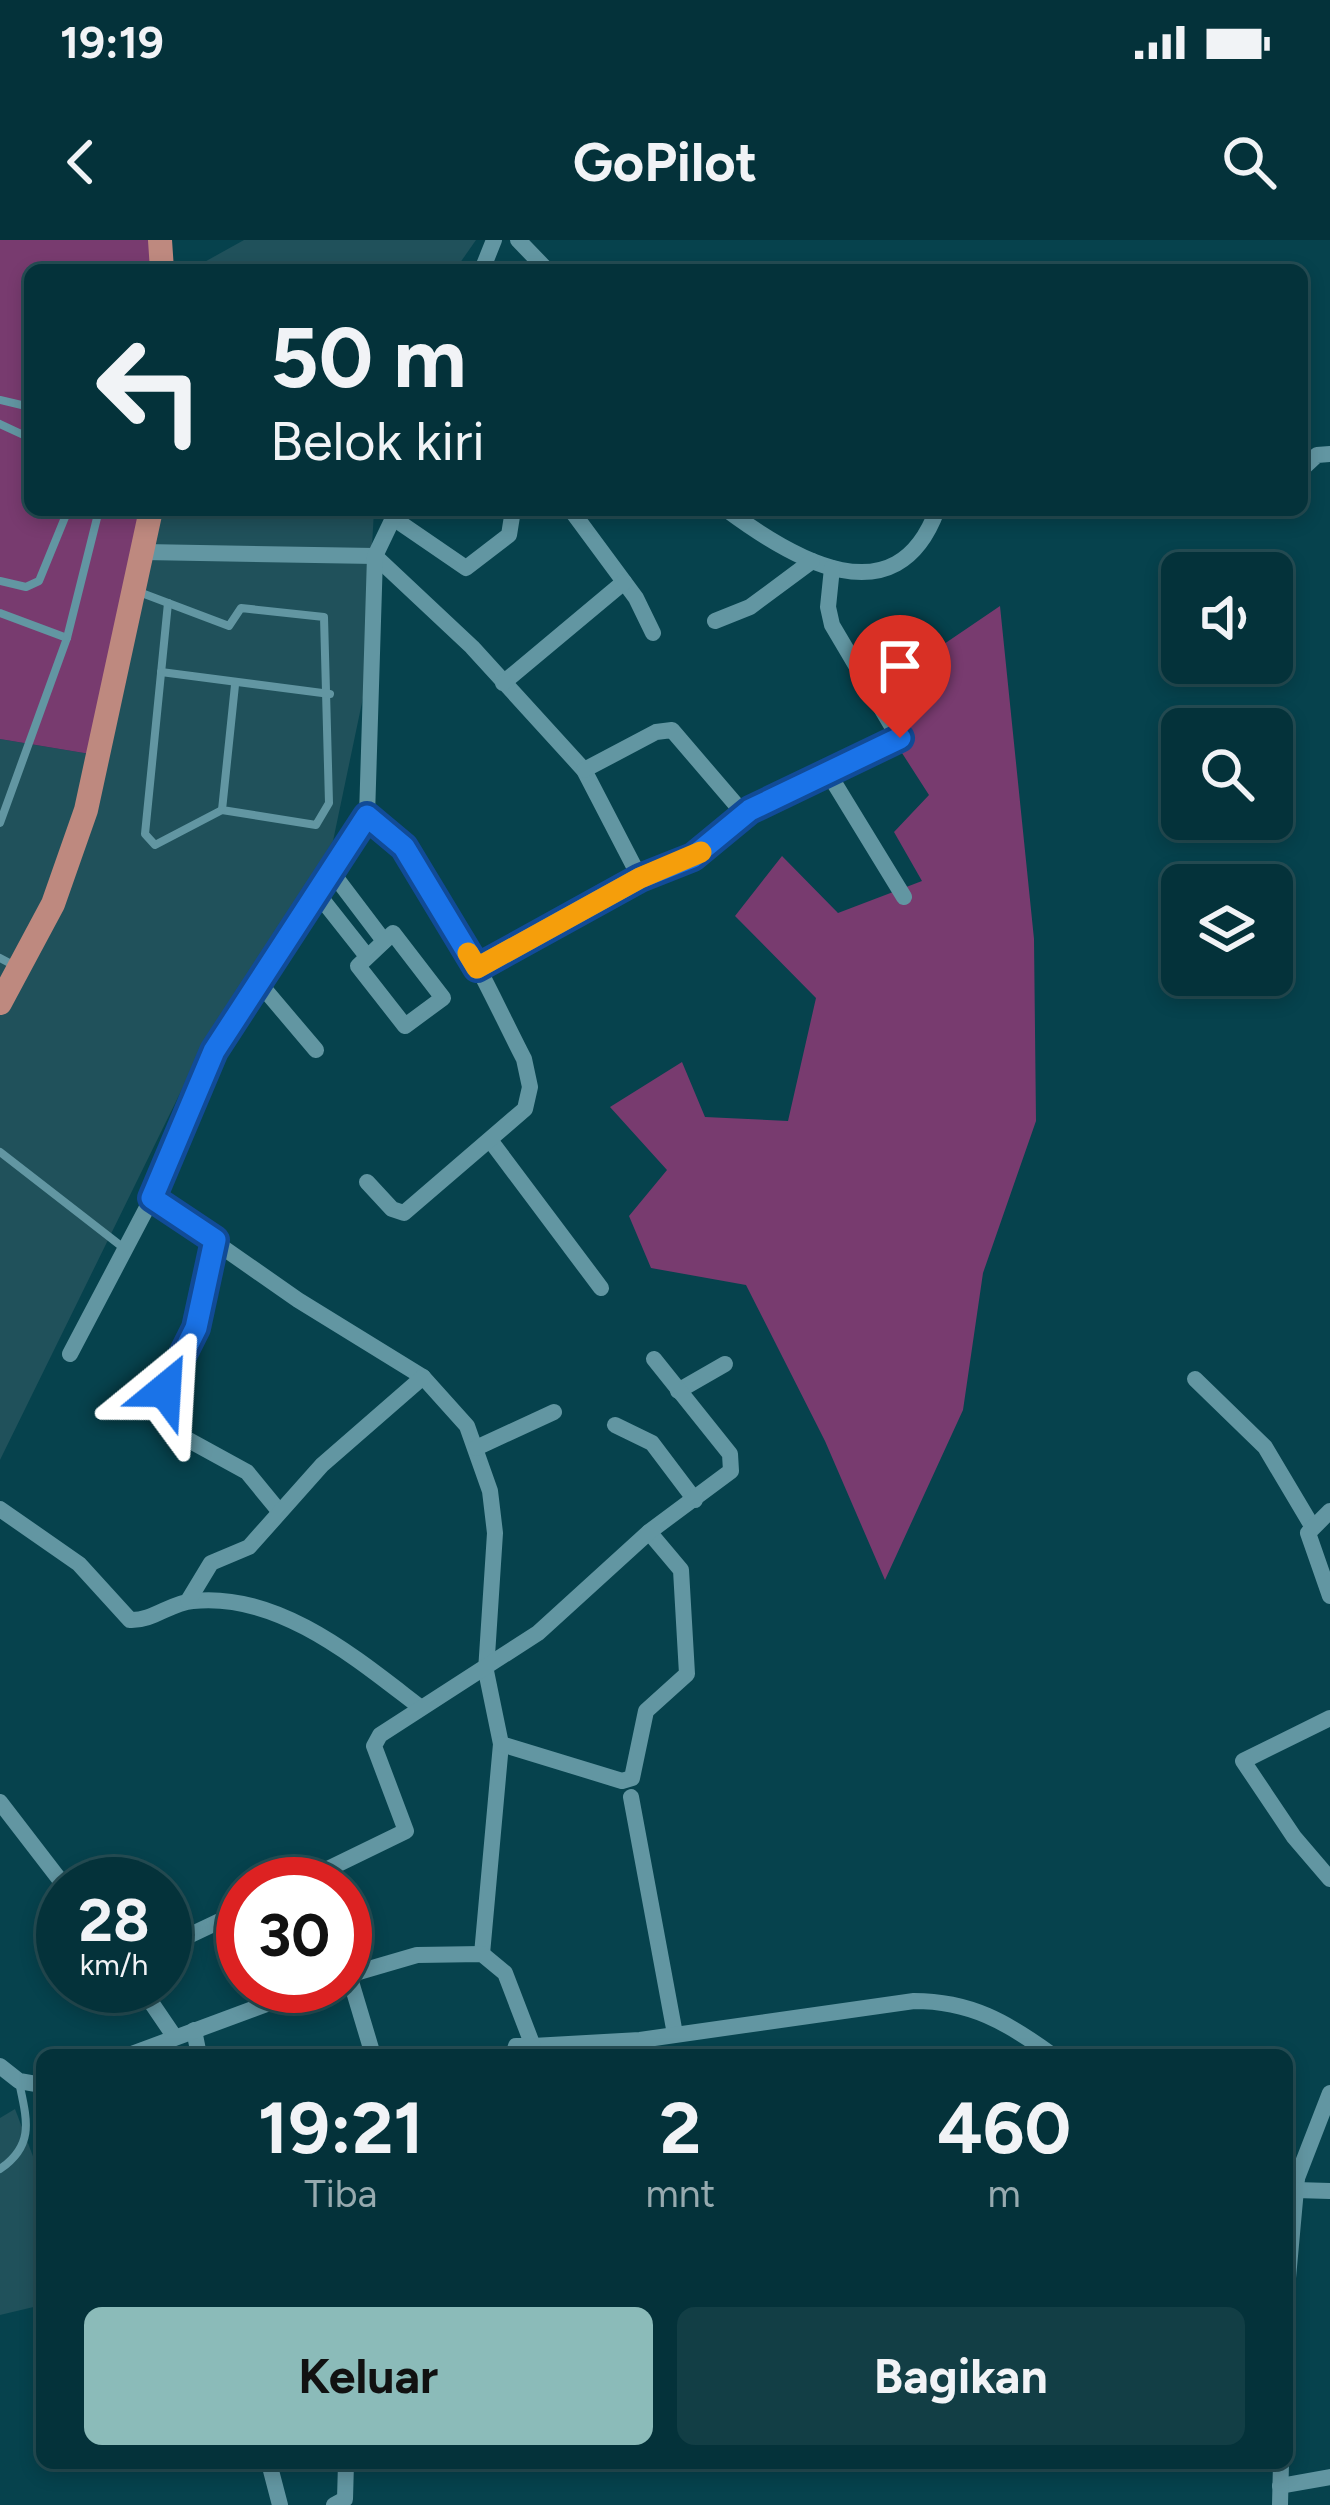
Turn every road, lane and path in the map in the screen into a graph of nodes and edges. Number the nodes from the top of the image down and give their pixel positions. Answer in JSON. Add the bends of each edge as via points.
{"nodes":[{"id":1,"x":518,"y":240,"type":"edge"},
{"id":2,"x":541,"y":264,"type":"edge"},
{"id":3,"x":66,"y":516,"type":"edge"},
{"id":4,"x":98,"y":516,"type":"edge"},
{"id":5,"x":150,"y":516,"type":"edge"},
{"id":6,"x":394,"y":516,"type":"edge"},
{"id":7,"x":398,"y":516,"type":"edge"},
{"id":8,"x":512,"y":516,"type":"edge"},
{"id":9,"x":575,"y":516,"type":"edge"},
{"id":10,"x":737,"y":516,"type":"edge"},
{"id":11,"x":935,"y":516,"type":"edge"},
{"id":12,"x":144,"y":552,"type":"junction"},
{"id":13,"x":375,"y":556,"type":"junction"},
{"id":14,"x":812,"y":561,"type":"junction"},
{"id":15,"x":832,"y":568,"type":"junction"},
{"id":16,"x":0,"y":581,"type":"edge"},
{"id":17,"x":624,"y":582,"type":"junction"},
{"id":18,"x":133,"y":590,"type":"junction"},
{"id":19,"x":168,"y":603,"type":"junction"},
{"id":20,"x":0,"y":613,"type":"edge"},
{"id":21,"x":715,"y":621,"type":"dead end"},
{"id":22,"x":652,"y":633,"type":"dead end"},
{"id":23,"x":67,"y":638,"type":"junction"},
{"id":24,"x":161,"y":672,"type":"junction"},
{"id":25,"x":503,"y":683,"type":"junction"},
{"id":26,"x":235,"y":685,"type":"junction"},
{"id":27,"x":330,"y":694,"type":"junction"},
{"id":28,"x":584,"y":770,"type":"junction"},
{"id":29,"x":830,"y":776,"type":"junction"},
{"id":30,"x":222,"y":811,"type":"junction"},
{"id":31,"x":744,"y":814,"type":"junction"},
{"id":32,"x":367,"y":816,"type":"junction"},
{"id":33,"x":0,"y":823,"type":"edge"},
{"id":34,"x":331,"y":871,"type":"junction"},
{"id":35,"x":640,"y":878,"type":"junction"},
{"id":36,"x":317,"y":893,"type":"junction"},
{"id":37,"x":904,"y":897,"type":"dead end"},
{"id":38,"x":384,"y":940,"type":"junction"},
{"id":39,"x":366,"y":956,"type":"junction"},
{"id":40,"x":9,"y":963,"type":"edge"},
{"id":41,"x":477,"y":968,"type":"junction"},
{"id":42,"x":260,"y":984,"type":"junction"},
{"id":43,"x":0,"y":1003,"type":"edge"},
{"id":44,"x":316,"y":1050,"type":"dead end"},
{"id":45,"x":490,"y":1140,"type":"junction"},
{"id":46,"x":0,"y":1152,"type":"edge"},
{"id":47,"x":367,"y":1182,"type":"dead end"},
{"id":48,"x":152,"y":1198,"type":"junction"},
{"id":49,"x":215,"y":1240,"type":"junction"},
{"id":50,"x":125,"y":1249,"type":"junction"},
{"id":51,"x":601,"y":1288,"type":"dead end"},
{"id":52,"x":70,"y":1354,"type":"dead end"},
{"id":53,"x":653,"y":1360,"type":"dead end"},
{"id":54,"x":725,"y":1364,"type":"dead end"},
{"id":55,"x":423,"y":1377,"type":"junction"},
{"id":56,"x":1195,"y":1379,"type":"dead end"},
{"id":57,"x":678,"y":1391,"type":"junction"},
{"id":58,"x":554,"y":1412,"type":"dead end"},
{"id":59,"x":615,"y":1425,"type":"dead end"},
{"id":60,"x":476,"y":1448,"type":"junction"},
{"id":61,"x":695,"y":1500,"type":"junction"},
{"id":62,"x":0,"y":1509,"type":"edge"},
{"id":63,"x":279,"y":1511,"type":"junction"},
{"id":64,"x":1330,"y":1511,"type":"edge"},
{"id":65,"x":1312,"y":1526,"type":"junction"},
{"id":66,"x":649,"y":1532,"type":"junction"},
{"id":67,"x":1330,"y":1597,"type":"edge"},
{"id":68,"x":188,"y":1601,"type":"junction"},
{"id":69,"x":486,"y":1671,"type":"junction"},
{"id":70,"x":420,"y":1707,"type":"junction"},
{"id":71,"x":1330,"y":1718,"type":"edge"},
{"id":72,"x":501,"y":1744,"type":"junction"},
{"id":73,"x":631,"y":1797,"type":"dead end"},
{"id":74,"x":0,"y":1802,"type":"edge"},
{"id":75,"x":42,"y":1857,"type":"edge"},
{"id":76,"x":353,"y":1857,"type":"edge"},
{"id":77,"x":1330,"y":1879,"type":"edge"},
{"id":78,"x":482,"y":1954,"type":"junction"},
{"id":79,"x":372,"y":1968,"type":"edge"},
{"id":80,"x":158,"y":2013,"type":"edge"},
{"id":81,"x":240,"y":2013,"type":"edge"},
{"id":82,"x":359,"y":2013,"type":"edge"},
{"id":83,"x":194,"y":2030,"type":"junction"},
{"id":84,"x":676,"y":2034,"type":"junction"},
{"id":85,"x":174,"y":2036,"type":"junction"},
{"id":86,"x":533,"y":2045,"type":"junction"},
{"id":87,"x":143,"y":2049,"type":"edge"},
{"id":88,"x":199,"y":2049,"type":"edge"},
{"id":89,"x":371,"y":2049,"type":"edge"},
{"id":90,"x":515,"y":2049,"type":"edge"},
{"id":91,"x":1043,"y":2049,"type":"edge"},
{"id":92,"x":0,"y":2066,"type":"edge"},
{"id":93,"x":19,"y":2081,"type":"junction"},
{"id":94,"x":36,"y":2084,"type":"edge"},
{"id":95,"x":1329,"y":2100,"type":"edge"},
{"id":96,"x":0,"y":2169,"type":"edge"},
{"id":97,"x":1293,"y":2180,"type":"edge"},
{"id":98,"x":1330,"y":2191,"type":"edge"},
{"id":99,"x":270,"y":2469,"type":"edge"},
{"id":100,"x":346,"y":2469,"type":"edge"},
{"id":101,"x":1281,"y":2469,"type":"edge"},
{"id":102,"x":1330,"y":2477,"type":"edge"},
{"id":103,"x":1280,"y":2486,"type":"junction"},
{"id":104,"x":280,"y":2505,"type":"edge"},
{"id":105,"x":334,"y":2505,"type":"edge"},
{"id":106,"x":1280,"y":2505,"type":"edge"}],
"edges":[{"from":1,"to":2,"type":"street"},
{"from":3,"to":16,"type":"lane","via":[[39,581]]},
{"from":4,"to":23,"type":"lane"},
{"from":5,"to":12,"type":"main road"},
{"from":6,"to":13,"type":"street"},
{"from":7,"to":8,"type":"street","via":[[466,568],[509,535]]},
{"from":9,"to":17,"type":"street"},
{"from":10,"to":14,"type":"street"},
{"from":11,"to":15,"type":"street","via":[[901,561],[869,573]]},
{"from":12,"to":13,"type":"street"},
{"from":12,"to":18,"type":"main road"},
{"from":13,"to":25,"type":"street"},
{"from":13,"to":32,"type":"street"},
{"from":14,"to":15,"type":"street"},
{"from":14,"to":21,"type":"street","via":[[750,607]]},
{"from":15,"to":29,"type":"street","via":[[832,625],[900,740]]},
{"from":17,"to":22,"type":"street"},
{"from":17,"to":25,"type":"street"},
{"from":18,"to":19,"type":"lane"},
{"from":18,"to":40,"type":"main road","via":[[86,810],[53,904]]},
{"from":19,"to":24,"type":"lane"},
{"from":19,"to":27,"type":"lane","via":[[230,626],[241,608],[324,617]]},
{"from":20,"to":23,"type":"lane"},
{"from":23,"to":33,"type":"lane"},
{"from":24,"to":26,"type":"lane"},
{"from":24,"to":30,"type":"lane","via":[[145,834],[155,845],[166,842]]},
{"from":25,"to":28,"type":"street"},
{"from":26,"to":27,"type":"lane"},
{"from":26,"to":30,"type":"lane"},
{"from":27,"to":30,"type":"lane","via":[[322,821],[308,827]]},
{"from":28,"to":31,"type":"street","via":[[672,730]]},
{"from":28,"to":35,"type":"street"},
{"from":29,"to":31,"type":"street"},
{"from":29,"to":37,"type":"street"},
{"from":31,"to":35,"type":"street","via":[[693,857]]},
{"from":32,"to":34,"type":"street"},
{"from":32,"to":41,"type":"street","via":[[404,847]]},
{"from":34,"to":36,"type":"street"},
{"from":34,"to":38,"type":"street"},
{"from":35,"to":41,"type":"street"},
{"from":36,"to":39,"type":"street"},
{"from":36,"to":42,"type":"street"},
{"from":38,"to":39,"type":"street"},
{"from":38,"to":39,"type":"street","via":[[393,933],[442,1000],[405,1027],[358,967]]},
{"from":40,"to":43,"type":"main road"},
{"from":41,"to":45,"type":"street","via":[[530,1079],[525,1109]]},
{"from":42,"to":44,"type":"street"},
{"from":42,"to":48,"type":"street","via":[[190,1097]]},
{"from":45,"to":47,"type":"street","via":[[402,1214]]},
{"from":45,"to":51,"type":"street"},
{"from":46,"to":50,"type":"lane"},
{"from":48,"to":49,"type":"street"},
{"from":48,"to":50,"type":"street"},
{"from":49,"to":55,"type":"street"},
{"from":49,"to":63,"type":"street","via":[[196,1328],[160,1414],[185,1438],[247,1472]]},
{"from":50,"to":52,"type":"street"},
{"from":53,"to":57,"type":"street"},
{"from":54,"to":57,"type":"street"},
{"from":55,"to":60,"type":"street","via":[[459,1415]]},
{"from":55,"to":63,"type":"street"},
{"from":56,"to":65,"type":"street","via":[[1265,1447]]},
{"from":57,"to":61,"type":"street","via":[[733,1463]]},
{"from":58,"to":60,"type":"street"},
{"from":59,"to":61,"type":"street","via":[[652,1443]]},
{"from":60,"to":69,"type":"street","via":[[495,1533]]},
{"from":61,"to":66,"type":"street"},
{"from":62,"to":68,"type":"street","via":[[79,1564],[130,1620]]},
{"from":63,"to":68,"type":"street","via":[[249,1547],[211,1563]]},
{"from":64,"to":65,"type":"street"},
{"from":65,"to":67,"type":"street"},
{"from":66,"to":69,"type":"street"},
{"from":66,"to":72,"type":"street","via":[[681,1570],[687,1674],[646,1711],[632,1778]]},
{"from":68,"to":70,"type":"street","via":[[231,1602],[298,1624]]},
{"from":69,"to":70,"type":"street"},
{"from":69,"to":72,"type":"street"},
{"from":70,"to":76,"type":"street","via":[[375,1740],[406,1831]]},
{"from":71,"to":77,"type":"street","via":[[1244,1761]]},
{"from":72,"to":78,"type":"street"},
{"from":73,"to":84,"type":"street"},
{"from":74,"to":75,"type":"street"},
{"from":78,"to":79,"type":"street","via":[[417,1955]]},
{"from":78,"to":86,"type":"street","via":[[505,1973]]},
{"from":80,"to":85,"type":"street"},
{"from":81,"to":83,"type":"street"},
{"from":82,"to":89,"type":"street"},
{"from":83,"to":85,"type":"street"},
{"from":83,"to":88,"type":"street"},
{"from":84,"to":86,"type":"street"},
{"from":84,"to":91,"type":"street","via":[[952,2001]]},
{"from":85,"to":87,"type":"street"},
{"from":86,"to":90,"type":"street"},
{"from":92,"to":93,"type":"street"},
{"from":93,"to":94,"type":"street"},
{"from":93,"to":96,"type":"lane","via":[[28,2136]]},
{"from":95,"to":97,"type":"street"},
{"from":97,"to":98,"type":"street"},
{"from":99,"to":104,"type":"street"},
{"from":100,"to":105,"type":"street","via":[[345,2499]]},
{"from":101,"to":103,"type":"street"},
{"from":102,"to":103,"type":"street"},
{"from":103,"to":106,"type":"street"}]}
